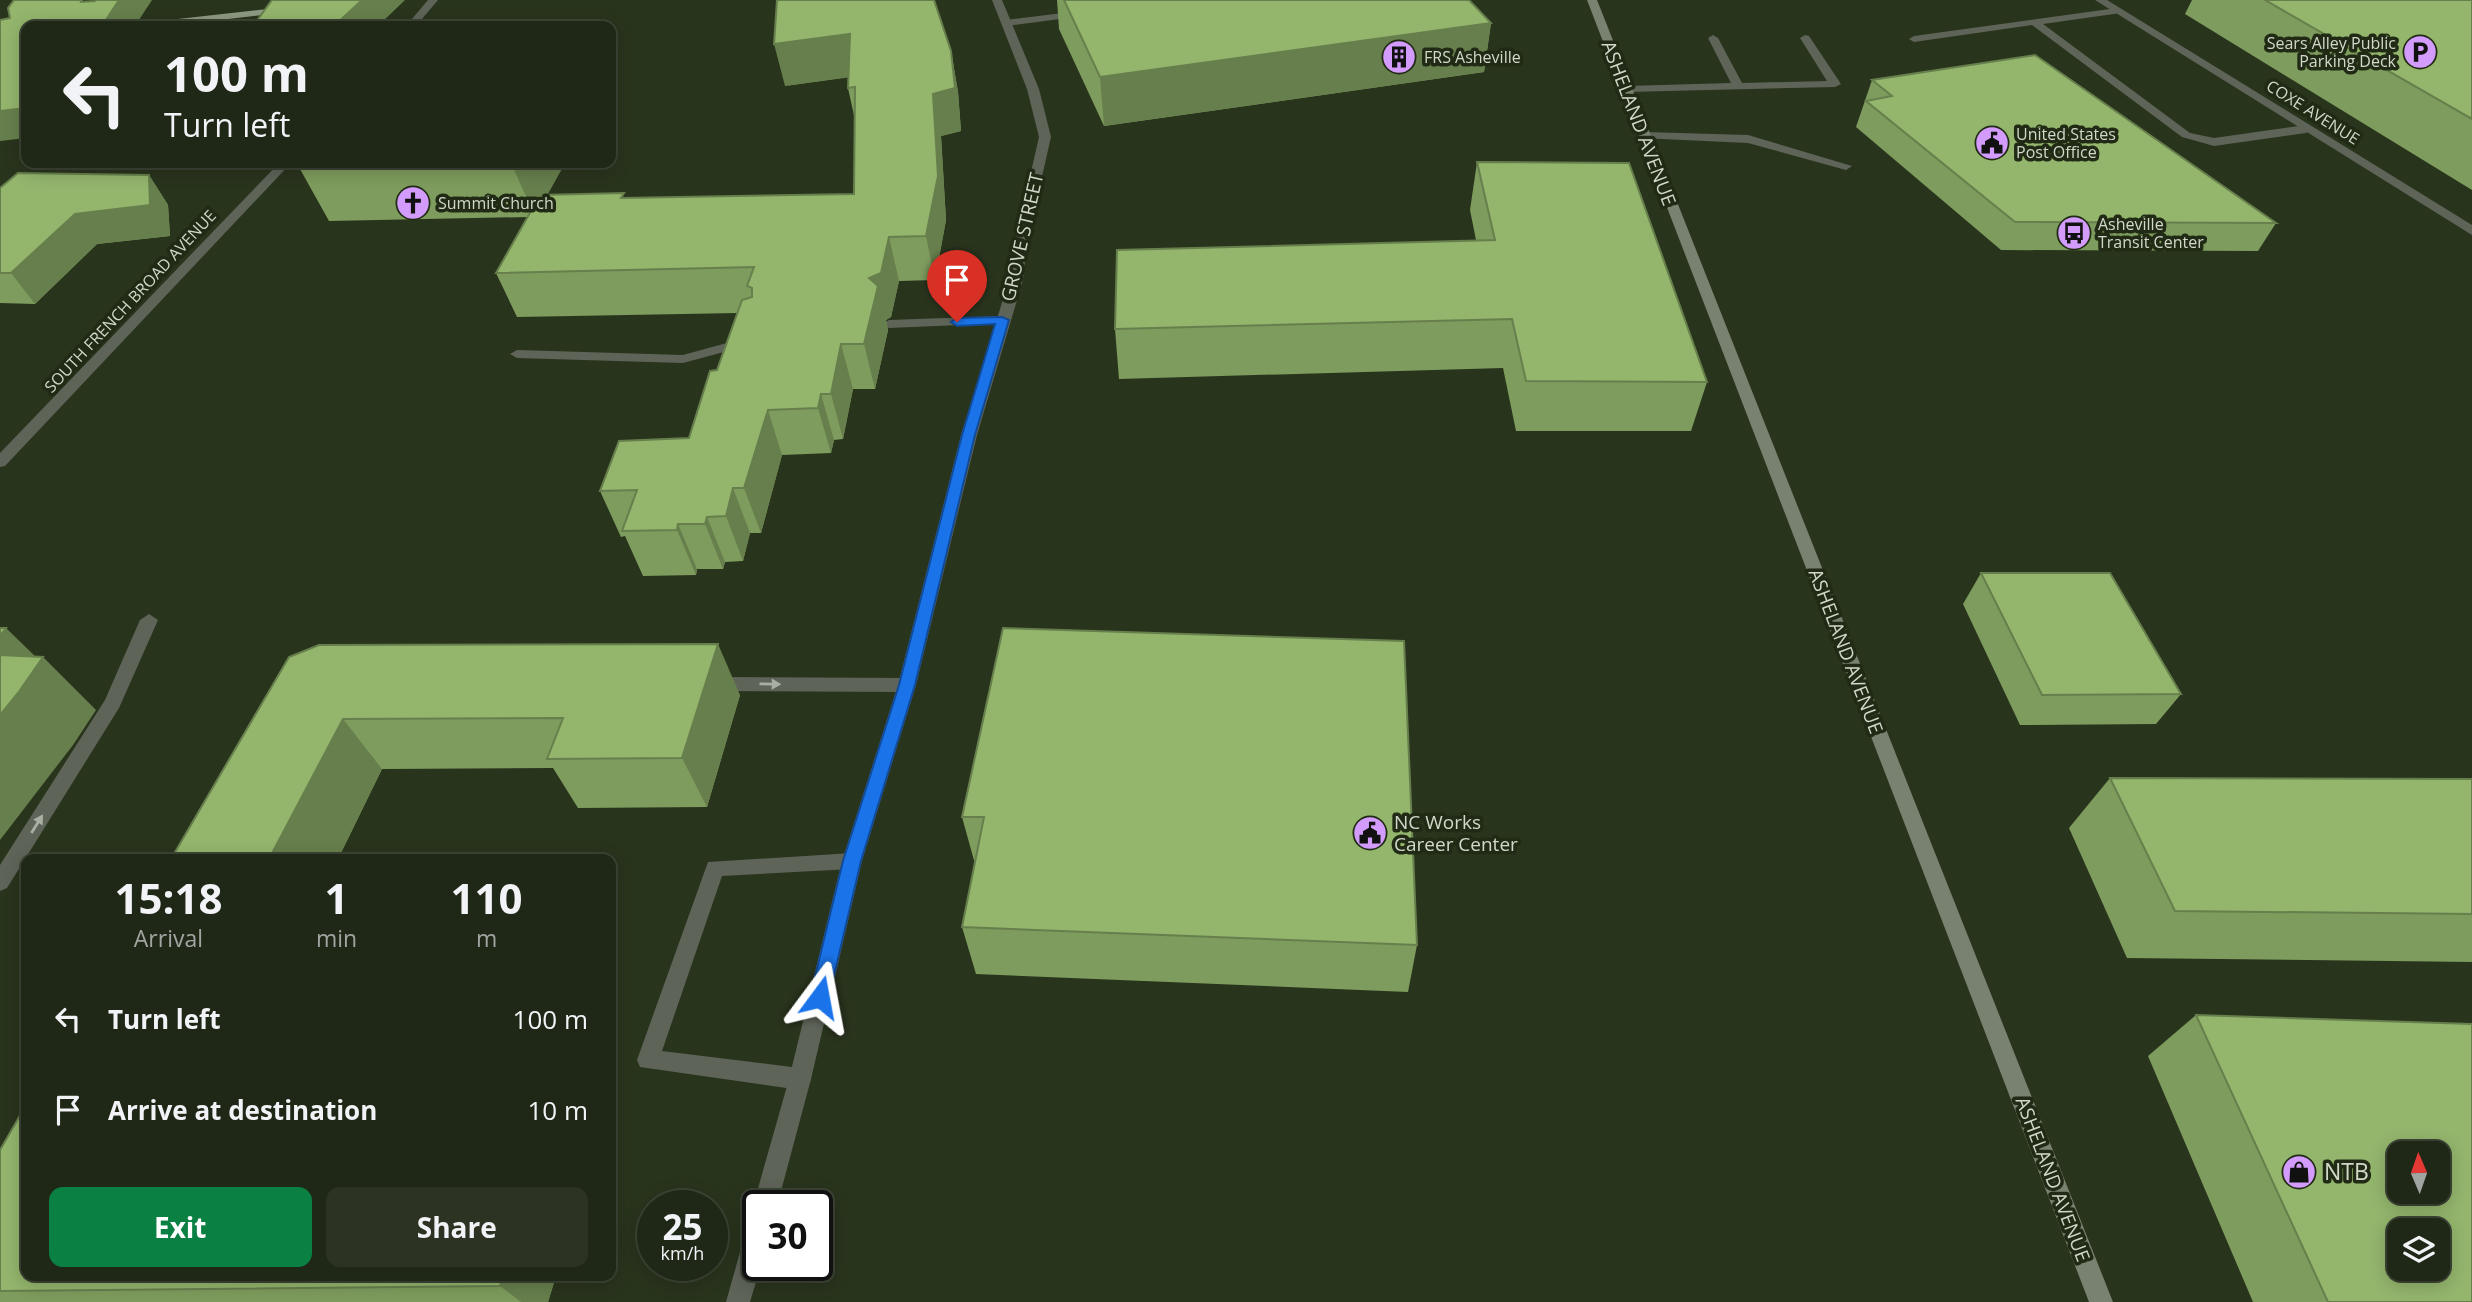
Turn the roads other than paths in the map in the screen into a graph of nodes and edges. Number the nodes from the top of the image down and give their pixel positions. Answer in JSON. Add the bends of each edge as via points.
{"nodes":[{"id":1,"x":433,"y":0,"type":"edge"},
{"id":2,"x":998,"y":0,"type":"edge"},
{"id":3,"x":1592,"y":0,"type":"edge"},
{"id":4,"x":2100,"y":0,"type":"edge"},
{"id":5,"x":298,"y":9,"type":"edge"},
{"id":6,"x":2117,"y":11,"type":"junction"},
{"id":7,"x":1092,"y":12,"type":"edge"},
{"id":8,"x":188,"y":21,"type":"edge"},
{"id":9,"x":415,"y":21,"type":"edge"},
{"id":10,"x":2034,"y":22,"type":"junction"},
{"id":11,"x":1006,"y":23,"type":"junction"},
{"id":12,"x":1713,"y":38,"type":"dead end"},
{"id":13,"x":1805,"y":38,"type":"dead end"},
{"id":14,"x":1914,"y":39,"type":"dead end"},
{"id":15,"x":1739,"y":86,"type":"junction"},
{"id":16,"x":1626,"y":89,"type":"junction"},
{"id":17,"x":2306,"y":129,"type":"junction"},
{"id":18,"x":1644,"y":136,"type":"junction"},
{"id":19,"x":1846,"y":166,"type":"dead end"},
{"id":20,"x":280,"y":168,"type":"edge"},
{"id":21,"x":2472,"y":231,"type":"edge"},
{"id":22,"x":1002,"y":320,"type":"junction"},
{"id":23,"x":890,"y":324,"type":"dead end"},
{"id":24,"x":759,"y":337,"type":"edge"},
{"id":25,"x":517,"y":354,"type":"dead end"},
{"id":26,"x":0,"y":462,"type":"edge"},
{"id":27,"x":149,"y":620,"type":"dead end"},
{"id":28,"x":697,"y":685,"type":"edge"},
{"id":29,"x":907,"y":685,"type":"junction"},
{"id":30,"x":852,"y":861,"type":"junction"},
{"id":31,"x":0,"y":882,"type":"edge"},
{"id":32,"x":800,"y":1079,"type":"junction"},
{"id":33,"x":769,"y":1190,"type":"edge"},
{"id":34,"x":744,"y":1281,"type":"edge"},
{"id":35,"x":738,"y":1302,"type":"edge"},
{"id":36,"x":2101,"y":1302,"type":"edge"}],
"edges":[{"from":1,"to":9,"type":"street"},
{"from":2,"to":11,"type":"street","name":"GROVE STREET"},
{"from":3,"to":16,"type":"main road","name":"ASHELAND AVENUE"},
{"from":4,"to":6,"type":"street","name":"COXE AVENUE"},
{"from":5,"to":8,"type":"main road"},
{"from":6,"to":10,"type":"street"},
{"from":6,"to":17,"type":"street","name":"COXE AVENUE"},
{"from":7,"to":11,"type":"street"},
{"from":10,"to":14,"type":"street"},
{"from":10,"to":17,"type":"street","via":[[2186,135],[2214,142]]},
{"from":11,"to":22,"type":"street","name":"GROVE STREET","via":[[1033,89],[1045,137],[1016,281]]},
{"from":12,"to":15,"type":"street"},
{"from":13,"to":15,"type":"street","via":[[1835,84]]},
{"from":15,"to":16,"type":"street"},
{"from":16,"to":18,"type":"main road","name":"ASHELAND AVENUE"},
{"from":17,"to":21,"type":"street","name":"COXE AVENUE"},
{"from":18,"to":19,"type":"street","via":[[1748,139]]},
{"from":18,"to":36,"type":"main road","name":"ASHELAND AVENUE"},
{"from":20,"to":26,"type":"street","name":"SOUTH FRENCH BROAD AVENUE"},
{"from":22,"to":23,"type":"street"},
{"from":22,"to":29,"type":"street","name":"GROVE STREET"},
{"from":24,"to":25,"type":"street","via":[[683,359]]},
{"from":31,"to":27,"type":"street","one_way":true,"via":[[113,703]]},
{"from":28,"to":29,"type":"street","one_way":true},
{"from":29,"to":30,"type":"street","name":"GROVE STREET"},
{"from":30,"to":32,"type":"street","name":"GROVE STREET"},
{"from":30,"to":32,"type":"street","via":[[715,868],[648,1060]]},
{"from":32,"to":33,"type":"street","name":"GROVE STREET"},
{"from":34,"to":35,"type":"street"}]}
